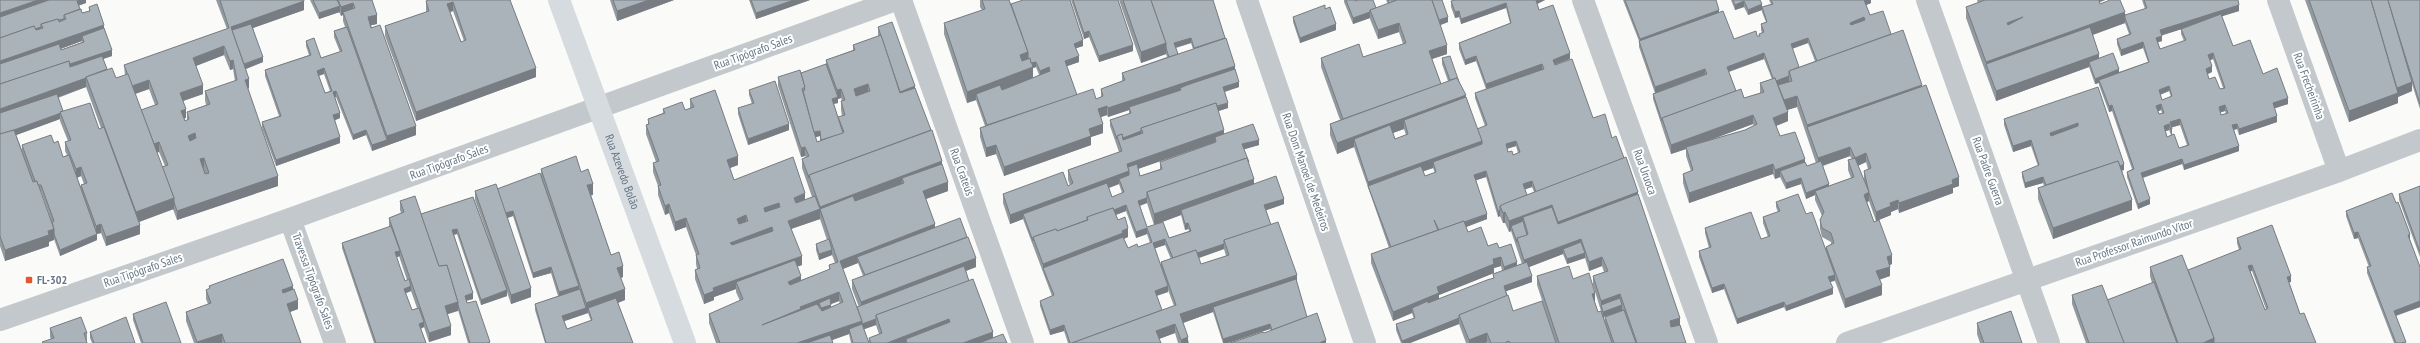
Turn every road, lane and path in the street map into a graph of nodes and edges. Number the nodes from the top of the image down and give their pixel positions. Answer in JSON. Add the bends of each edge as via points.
{"nodes":[{"id":1,"x":558,"y":0,"type":"edge"},
{"id":2,"x":896,"y":0,"type":"edge"},
{"id":3,"x":901,"y":0,"type":"edge"},
{"id":4,"x":1247,"y":0,"type":"edge"},
{"id":5,"x":1583,"y":0,"type":"edge"},
{"id":6,"x":1927,"y":0,"type":"edge"},
{"id":7,"x":2278,"y":0,"type":"edge"},
{"id":8,"x":597,"y":108,"type":"junction"},
{"id":9,"x":2420,"y":140,"type":"edge"},
{"id":10,"x":2339,"y":171,"type":"junction"},
{"id":11,"x":290,"y":219,"type":"junction"},
{"id":12,"x":2027,"y":280,"type":"junction"},
{"id":13,"x":0,"y":320,"type":"edge"},
{"id":14,"x":335,"y":343,"type":"edge"},
{"id":15,"x":685,"y":343,"type":"edge"},
{"id":16,"x":1023,"y":343,"type":"edge"},
{"id":17,"x":1365,"y":343,"type":"edge"},
{"id":18,"x":1707,"y":343,"type":"edge"},
{"id":19,"x":1847,"y":343,"type":"edge"},
{"id":20,"x":2049,"y":343,"type":"edge"}],
"edges":[{"from":1,"to":8,"type":"street","name":"Rua Azevedo Bolão"},
{"from":2,"to":8,"type":"street","name":"Rua Tipógrafo Sales"},
{"from":3,"to":16,"type":"street","name":"Rua Crateús"},
{"from":4,"to":17,"type":"street","name":"Rua Dom Manoel de Medeiros"},
{"from":5,"to":18,"type":"street","name":"Rua Uruoca"},
{"from":6,"to":12,"type":"street","name":"Rua Padre Guerra"},
{"from":7,"to":10,"type":"street","name":"Rua Frecheirinha"},
{"from":8,"to":11,"type":"street","name":"Rua Tipógrafo Sales"},
{"from":8,"to":15,"type":"street","name":"Rua Azevedo Bolão"},
{"from":9,"to":10,"type":"street","name":"Rua Professor Raimundo Vitor"},
{"from":10,"to":12,"type":"street","name":"Rua Professor Raimundo Vitor"},
{"from":11,"to":13,"type":"street","name":"Rua Tipógrafo Sales"},
{"from":11,"to":14,"type":"street","name":"Travessa Tipógrafo Sales"},
{"from":12,"to":19,"type":"street","name":"Rua Professor Raimundo Vitor"},
{"from":12,"to":20,"type":"street","name":"Rua Padre Guerra"}]}
